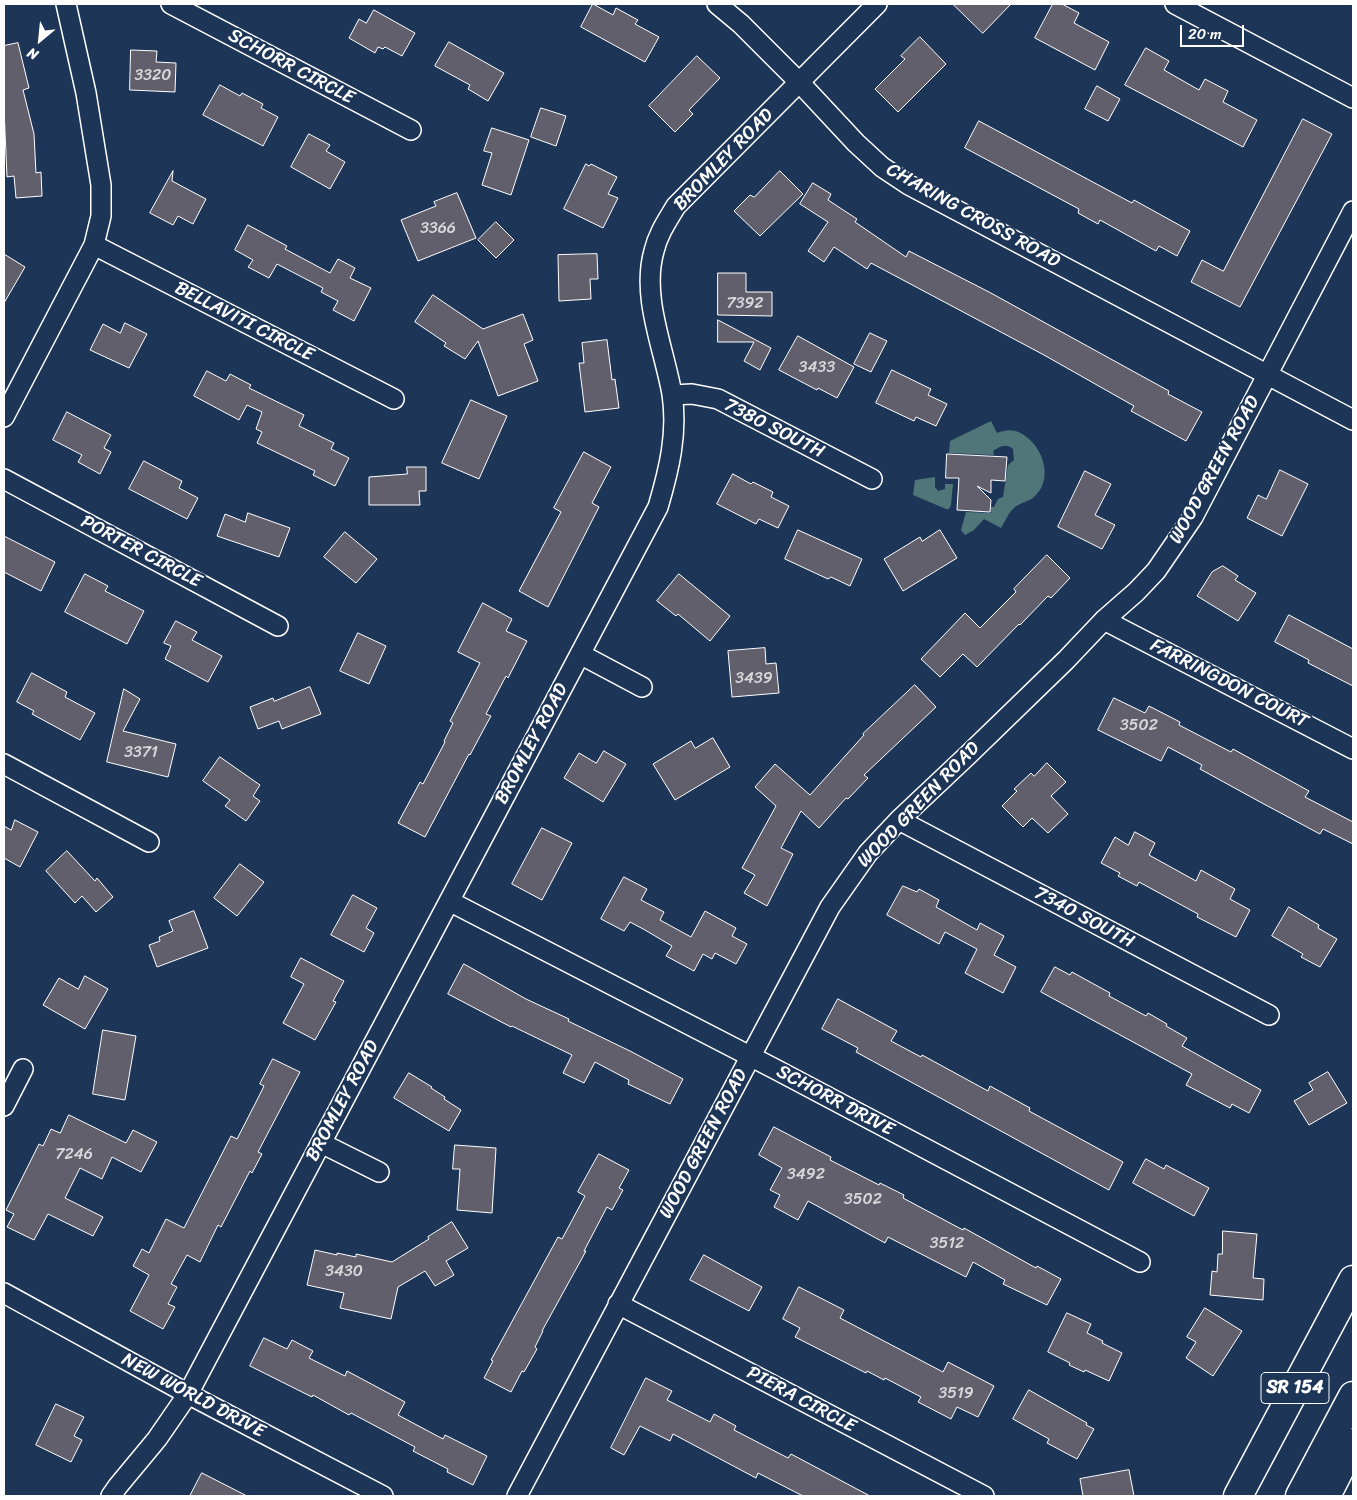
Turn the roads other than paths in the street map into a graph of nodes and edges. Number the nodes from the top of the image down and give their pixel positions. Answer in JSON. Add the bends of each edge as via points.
{"nodes":[{"id":1,"x":66,"y":4,"type":"edge"},
{"id":2,"x":171,"y":4,"type":"edge"},
{"id":3,"x":717,"y":4,"type":"edge"},
{"id":4,"x":877,"y":4,"type":"edge"},
{"id":5,"x":1175,"y":4,"type":"edge"},
{"id":6,"x":800,"y":83,"type":"junction"},
{"id":7,"x":1353,"y":98,"type":"edge"},
{"id":8,"x":412,"y":130,"type":"dead end"},
{"id":9,"x":1353,"y":211,"type":"edge"},
{"id":10,"x":94,"y":244,"type":"junction"},
{"id":11,"x":1268,"y":375,"type":"junction"},
{"id":12,"x":672,"y":395,"type":"junction"},
{"id":13,"x":394,"y":399,"type":"dead end"},
{"id":14,"x":7,"y":405,"type":"edge"},
{"id":15,"x":1353,"y":420,"type":"edge"},
{"id":16,"x":4,"y":479,"type":"edge"},
{"id":17,"x":872,"y":479,"type":"dead end"},
{"id":18,"x":1104,"y":620,"type":"junction"},
{"id":19,"x":278,"y":626,"type":"dead end"},
{"id":20,"x":580,"y":654,"type":"junction"},
{"id":21,"x":642,"y":688,"type":"dead end"},
{"id":22,"x":1353,"y":749,"type":"edge"},
{"id":23,"x":4,"y":764,"type":"edge"},
{"id":24,"x":899,"y":820,"type":"junction"},
{"id":25,"x":149,"y":842,"type":"dead end"},
{"id":26,"x":449,"y":901,"type":"junction"},
{"id":27,"x":1269,"y":1015,"type":"dead end"},
{"id":28,"x":750,"y":1056,"type":"junction"},
{"id":29,"x":23,"y":1069,"type":"dead end"},
{"id":30,"x":4,"y":1106,"type":"edge"},
{"id":31,"x":321,"y":1143,"type":"junction"},
{"id":32,"x":379,"y":1172,"type":"dead end"},
{"id":33,"x":1140,"y":1262,"type":"dead end"},
{"id":34,"x":1353,"y":1280,"type":"edge"},
{"id":35,"x":4,"y":1293,"type":"edge"},
{"id":36,"x":618,"y":1304,"type":"junction"},
{"id":37,"x":188,"y":1394,"type":"junction"},
{"id":38,"x":1353,"y":1396,"type":"edge"},
{"id":39,"x":1353,"y":1443,"type":"edge"},
{"id":40,"x":111,"y":1496,"type":"edge"},
{"id":41,"x":383,"y":1496,"type":"edge"},
{"id":42,"x":517,"y":1496,"type":"edge"},
{"id":43,"x":984,"y":1496,"type":"edge"},
{"id":44,"x":1238,"y":1496,"type":"edge"},
{"id":45,"x":1300,"y":1496,"type":"edge"},
{"id":46,"x":1326,"y":1496,"type":"edge"}],
"edges":[{"from":1,"to":10,"type":"street","via":[[86,93],[101,185],[101,216]]},
{"from":2,"to":8,"type":"street","name":"SCHORR CIRCLE"},
{"from":3,"to":6,"type":"street","name":"CHARING CROSS ROAD"},
{"from":4,"to":6,"type":"street","name":"BROMLEY ROAD"},
{"from":5,"to":7,"type":"street"},
{"from":6,"to":11,"type":"street","name":"CHARING CROSS ROAD","via":[[856,143],[882,167],[909,185]]},
{"from":6,"to":12,"type":"street","name":"BROMLEY ROAD","via":[[676,206],[662,229],[650,270],[653,311]]},
{"from":9,"to":11,"type":"street","name":"WOOD GREEN ROAD"},
{"from":10,"to":13,"type":"street","name":"BELLAVITI CIRCLE"},
{"from":10,"to":14,"type":"street"},
{"from":11,"to":15,"type":"street","name":"CHARING CROSS ROAD"},
{"from":11,"to":18,"type":"street","name":"WOOD GREEN ROAD","via":[[1193,517],[1156,571]]},
{"from":12,"to":17,"type":"street","name":"7380 SOUTH","via":[[692,394],[718,399]]},
{"from":12,"to":20,"type":"street","name":"BROMLEY ROAD","via":[[674,438],[669,473],[658,507]]},
{"from":16,"to":19,"type":"street","name":"PORTER CIRCLE"},
{"from":18,"to":22,"type":"street","name":"FARRINGDON COURT"},
{"from":18,"to":24,"type":"street","name":"WOOD GREEN ROAD"},
{"from":20,"to":21,"type":"street"},
{"from":20,"to":26,"type":"street","name":"BROMLEY ROAD"},
{"from":23,"to":25,"type":"street"},
{"from":24,"to":27,"type":"street","name":"7340 SOUTH"},
{"from":24,"to":28,"type":"street","name":"WOOD GREEN ROAD","via":[[868,853],[830,908]]},
{"from":26,"to":28,"type":"street","name":"SCHORR DRIVE"},
{"from":26,"to":31,"type":"street","name":"BROMLEY ROAD"},
{"from":28,"to":33,"type":"street","name":"SCHORR DRIVE"},
{"from":28,"to":36,"type":"street","name":"WOOD GREEN ROAD"},
{"from":29,"to":30,"type":"street"},
{"from":31,"to":32,"type":"street"},
{"from":31,"to":37,"type":"street","name":"BROMLEY ROAD"},
{"from":34,"to":44,"type":"highway","number":"SR 154"},
{"from":35,"to":37,"type":"street","name":"NEW WORLD DRIVE"},
{"from":36,"to":42,"type":"street","name":"WOOD GREEN ROAD"},
{"from":36,"to":43,"type":"street","name":"PIERA CIRCLE"},
{"from":37,"to":40,"type":"street","name":"BROMLEY ROAD"},
{"from":37,"to":41,"type":"street","name":"NEW WORLD DRIVE"},
{"from":38,"to":45,"type":"highway","number":"SR 154"},
{"from":39,"to":46,"type":"highway"}]}
